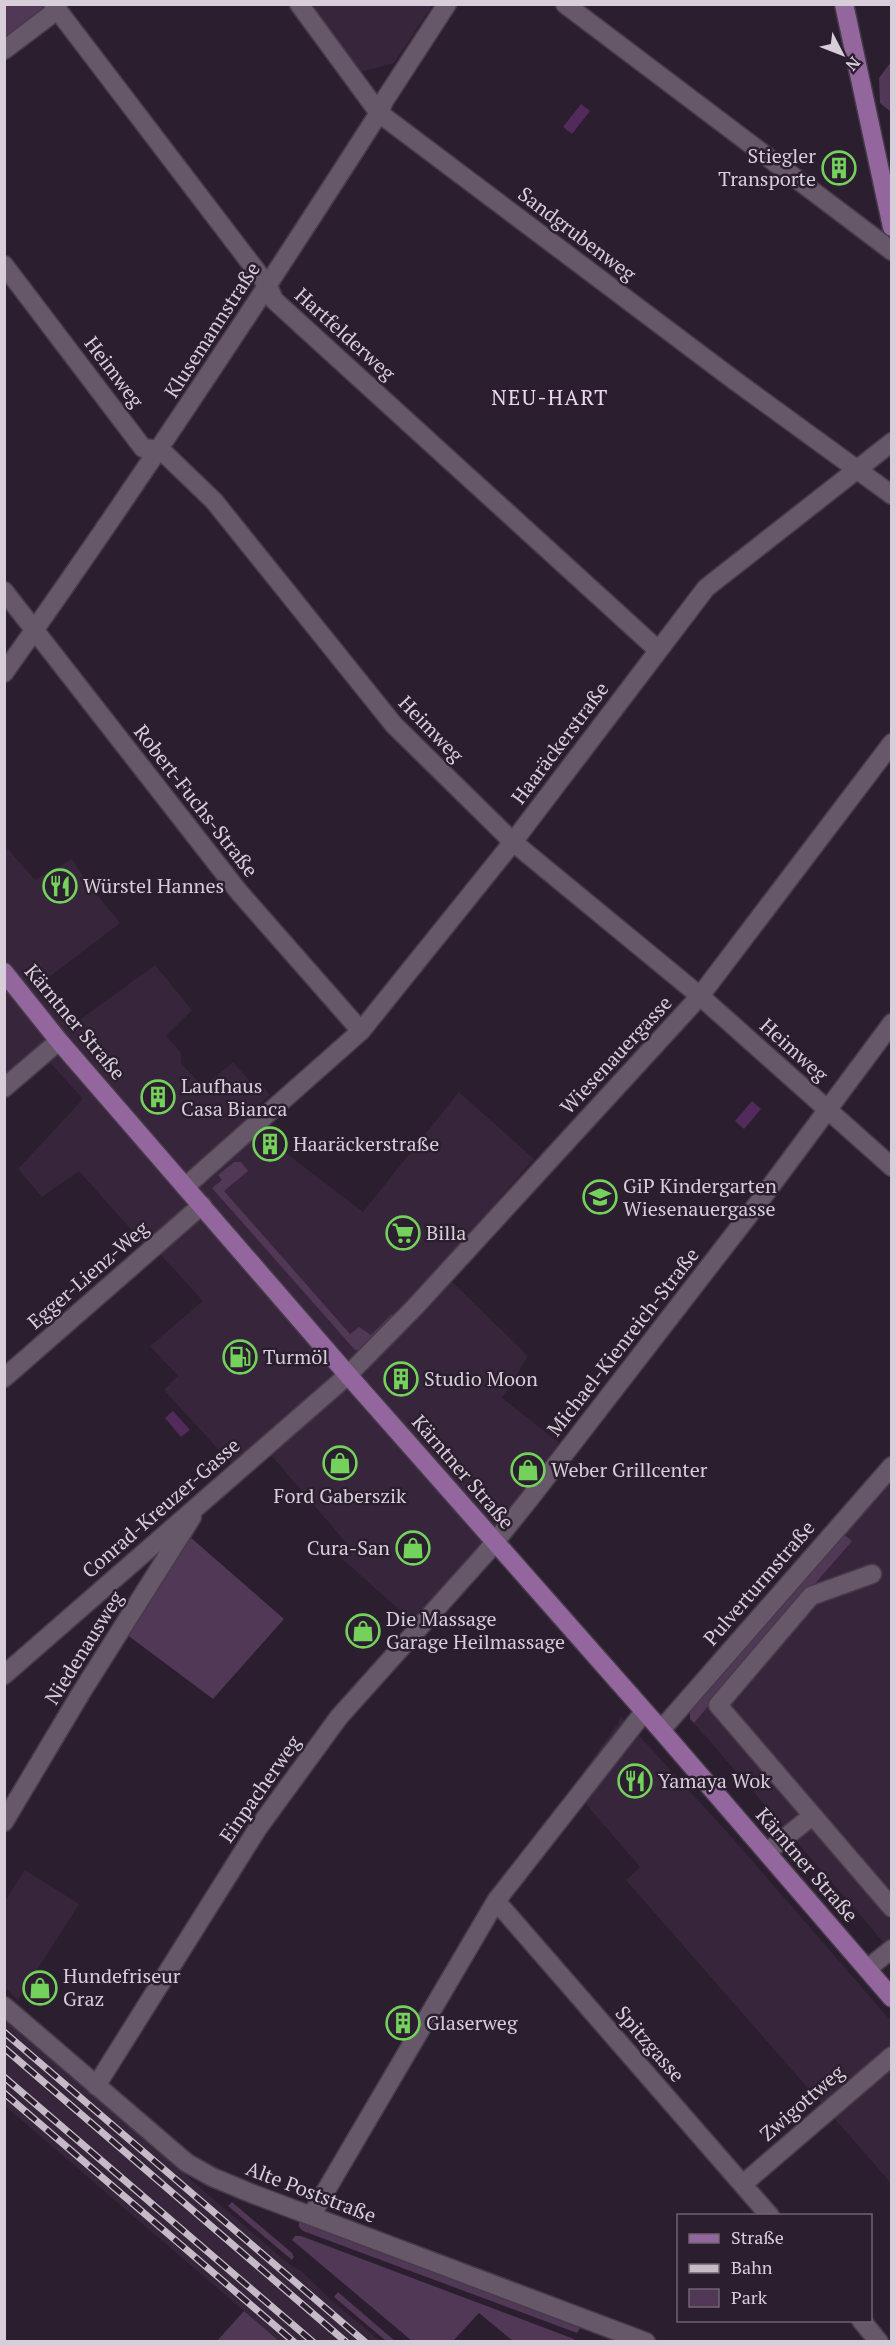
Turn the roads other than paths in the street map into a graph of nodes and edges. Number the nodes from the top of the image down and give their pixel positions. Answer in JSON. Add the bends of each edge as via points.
{"nodes":[{"id":1,"x":299,"y":4,"type":"edge"},
{"id":2,"x":447,"y":4,"type":"edge"},
{"id":3,"x":565,"y":4,"type":"edge"},
{"id":4,"x":844,"y":4,"type":"edge"},
{"id":5,"x":55,"y":7,"type":"edge"},
{"id":6,"x":4,"y":50,"type":"edge"},
{"id":7,"x":379,"y":113,"type":"junction"},
{"id":8,"x":891,"y":226,"type":"edge"},
{"id":9,"x":891,"y":251,"type":"edge"},
{"id":10,"x":4,"y":265,"type":"edge"},
{"id":11,"x":268,"y":286,"type":"junction"},
{"id":12,"x":891,"y":442,"type":"edge"},
{"id":13,"x":161,"y":450,"type":"junction"},
{"id":14,"x":857,"y":469,"type":"junction"},
{"id":15,"x":891,"y":495,"type":"edge"},
{"id":16,"x":4,"y":591,"type":"edge"},
{"id":17,"x":35,"y":631,"type":"junction"},
{"id":18,"x":658,"y":650,"type":"junction"},
{"id":19,"x":4,"y":673,"type":"edge"},
{"id":20,"x":891,"y":743,"type":"edge"},
{"id":21,"x":513,"y":842,"type":"junction"},
{"id":22,"x":5,"y":972,"type":"edge"},
{"id":23,"x":700,"y":996,"type":"junction"},
{"id":24,"x":891,"y":1023,"type":"edge"},
{"id":25,"x":361,"y":1031,"type":"junction"},
{"id":26,"x":59,"y":1041,"type":"junction"},
{"id":27,"x":4,"y":1088,"type":"edge"},
{"id":28,"x":828,"y":1110,"type":"junction"},
{"id":29,"x":891,"y":1167,"type":"edge"},
{"id":30,"x":185,"y":1187,"type":"junction"},
{"id":31,"x":202,"y":1205,"type":"junction"},
{"id":32,"x":348,"y":1375,"type":"junction"},
{"id":33,"x":4,"y":1378,"type":"edge"},
{"id":34,"x":891,"y":1466,"type":"edge"},
{"id":35,"x":204,"y":1499,"type":"junction"},
{"id":36,"x":495,"y":1542,"type":"junction"},
{"id":37,"x":872,"y":1574,"type":"dead end"},
{"id":38,"x":4,"y":1675,"type":"edge"},
{"id":39,"x":644,"y":1712,"type":"junction"},
{"id":40,"x":662,"y":1730,"type":"junction"},
{"id":41,"x":812,"y":1815,"type":"junction"},
{"id":42,"x":4,"y":1822,"type":"edge"},
{"id":43,"x":767,"y":1852,"type":"junction"},
{"id":44,"x":496,"y":1901,"type":"junction"},
{"id":45,"x":891,"y":1908,"type":"edge"},
{"id":46,"x":891,"y":1949,"type":"edge"},
{"id":47,"x":867,"y":1969,"type":"junction"},
{"id":48,"x":891,"y":1998,"type":"edge"},
{"id":49,"x":4,"y":2006,"type":"edge"},
{"id":50,"x":891,"y":2056,"type":"edge"},
{"id":51,"x":96,"y":2086,"type":"junction"},
{"id":52,"x":743,"y":2184,"type":"junction"},
{"id":53,"x":768,"y":2214,"type":"edge"},
{"id":54,"x":311,"y":2216,"type":"junction"},
{"id":55,"x":863,"y":2322,"type":"edge"},
{"id":56,"x":646,"y":2342,"type":"edge"},
{"id":57,"x":879,"y":2342,"type":"edge"}],
"edges":[{"from":1,"to":7,"type":"street","name":"Sandgrubenweg"},
{"from":2,"to":7,"type":"street","name":"Klusemannstraße"},
{"from":3,"to":9,"type":"street"},
{"from":4,"to":8,"type":"main road"},
{"from":5,"to":6,"type":"street"},
{"from":5,"to":11,"type":"street","name":"Hartfelderweg"},
{"from":7,"to":11,"type":"street","name":"Klusemannstraße"},
{"from":7,"to":14,"type":"street","name":"Sandgrubenweg"},
{"from":10,"to":13,"type":"street","name":"Heimweg","via":[[143,448]]},
{"from":11,"to":13,"type":"street","name":"Klusemannstraße"},
{"from":11,"to":18,"type":"street","name":"Hartfelderweg","via":[[274,300]]},
{"from":12,"to":14,"type":"street","name":"Haaräckerstraße"},
{"from":13,"to":17,"type":"street","name":"Klusemannstraße"},
{"from":13,"to":21,"type":"street","name":"Heimweg","via":[[214,501],[394,725]]},
{"from":14,"to":15,"type":"street"},
{"from":14,"to":18,"type":"street","name":"Haaräckerstraße","via":[[706,588]]},
{"from":16,"to":17,"type":"street","name":"Robert-Fuchs-Straße"},
{"from":17,"to":19,"type":"street","name":"Klusemannstraße"},
{"from":17,"to":25,"type":"street","name":"Robert-Fuchs-Straße","via":[[239,892]]},
{"from":18,"to":21,"type":"street","name":"Haaräckerstraße"},
{"from":20,"to":23,"type":"street","name":"Wiesenauergasse"},
{"from":21,"to":23,"type":"street","name":"Heimweg"},
{"from":21,"to":25,"type":"street","name":"Haaräckerstraße"},
{"from":22,"to":26,"type":"main road","name":"Kärntner Straße"},
{"from":23,"to":28,"type":"street","name":"Heimweg"},
{"from":23,"to":32,"type":"street","name":"Wiesenauergasse"},
{"from":24,"to":28,"type":"street","name":"Michael-Kienreich-Straße"},
{"from":25,"to":30,"type":"street","name":"Haaräckerstraße"},
{"from":26,"to":27,"type":"street"},
{"from":26,"to":30,"type":"main road","name":"Kärntner Straße"},
{"from":28,"to":29,"type":"street","name":"Heimweg"},
{"from":28,"to":36,"type":"street","name":"Michael-Kienreich-Straße"},
{"from":30,"to":31,"type":"main road","name":"Kärntner Straße"},
{"from":31,"to":32,"type":"main road","name":"Kärntner Straße"},
{"from":31,"to":33,"type":"street","name":"Egger-Lienz-Weg"},
{"from":32,"to":35,"type":"street","name":"Conrad-Kreuzer-Gasse"},
{"from":32,"to":36,"type":"main road","name":"Kärntner Straße"},
{"from":34,"to":40,"type":"street","name":"Pulverturmstraße"},
{"from":35,"to":38,"type":"street","name":"Conrad-Kreuzer-Gasse"},
{"from":35,"to":42,"type":"street","name":"Niedenausweg"},
{"from":36,"to":39,"type":"main road","name":"Kärntner Straße"},
{"from":36,"to":51,"type":"street","name":"Einpacherweg","via":[[339,1717],[264,1819]]},
{"from":37,"to":41,"type":"street","via":[[811,1596],[718,1705]]},
{"from":39,"to":40,"type":"main road","name":"Kärntner Straße"},
{"from":39,"to":44,"type":"street"},
{"from":40,"to":43,"type":"main road","name":"Kärntner Straße"},
{"from":41,"to":43,"type":"street"},
{"from":41,"to":45,"type":"street"},
{"from":43,"to":47,"type":"main road","name":"Kärntner Straße"},
{"from":44,"to":52,"type":"street","name":"Spitzgasse"},
{"from":44,"to":54,"type":"street"},
{"from":46,"to":47,"type":"street"},
{"from":47,"to":48,"type":"main road","name":"Kärntner Straße"},
{"from":49,"to":51,"type":"street","name":"Alte Poststraße"},
{"from":50,"to":52,"type":"street","name":"Zwigottweg"},
{"from":51,"to":54,"type":"street","name":"Alte Poststraße","via":[[198,2169]]},
{"from":52,"to":53,"type":"street","name":"Spitzgasse"},
{"from":54,"to":56,"type":"street","name":"Alte Poststraße"},
{"from":55,"to":57,"type":"street"}]}
